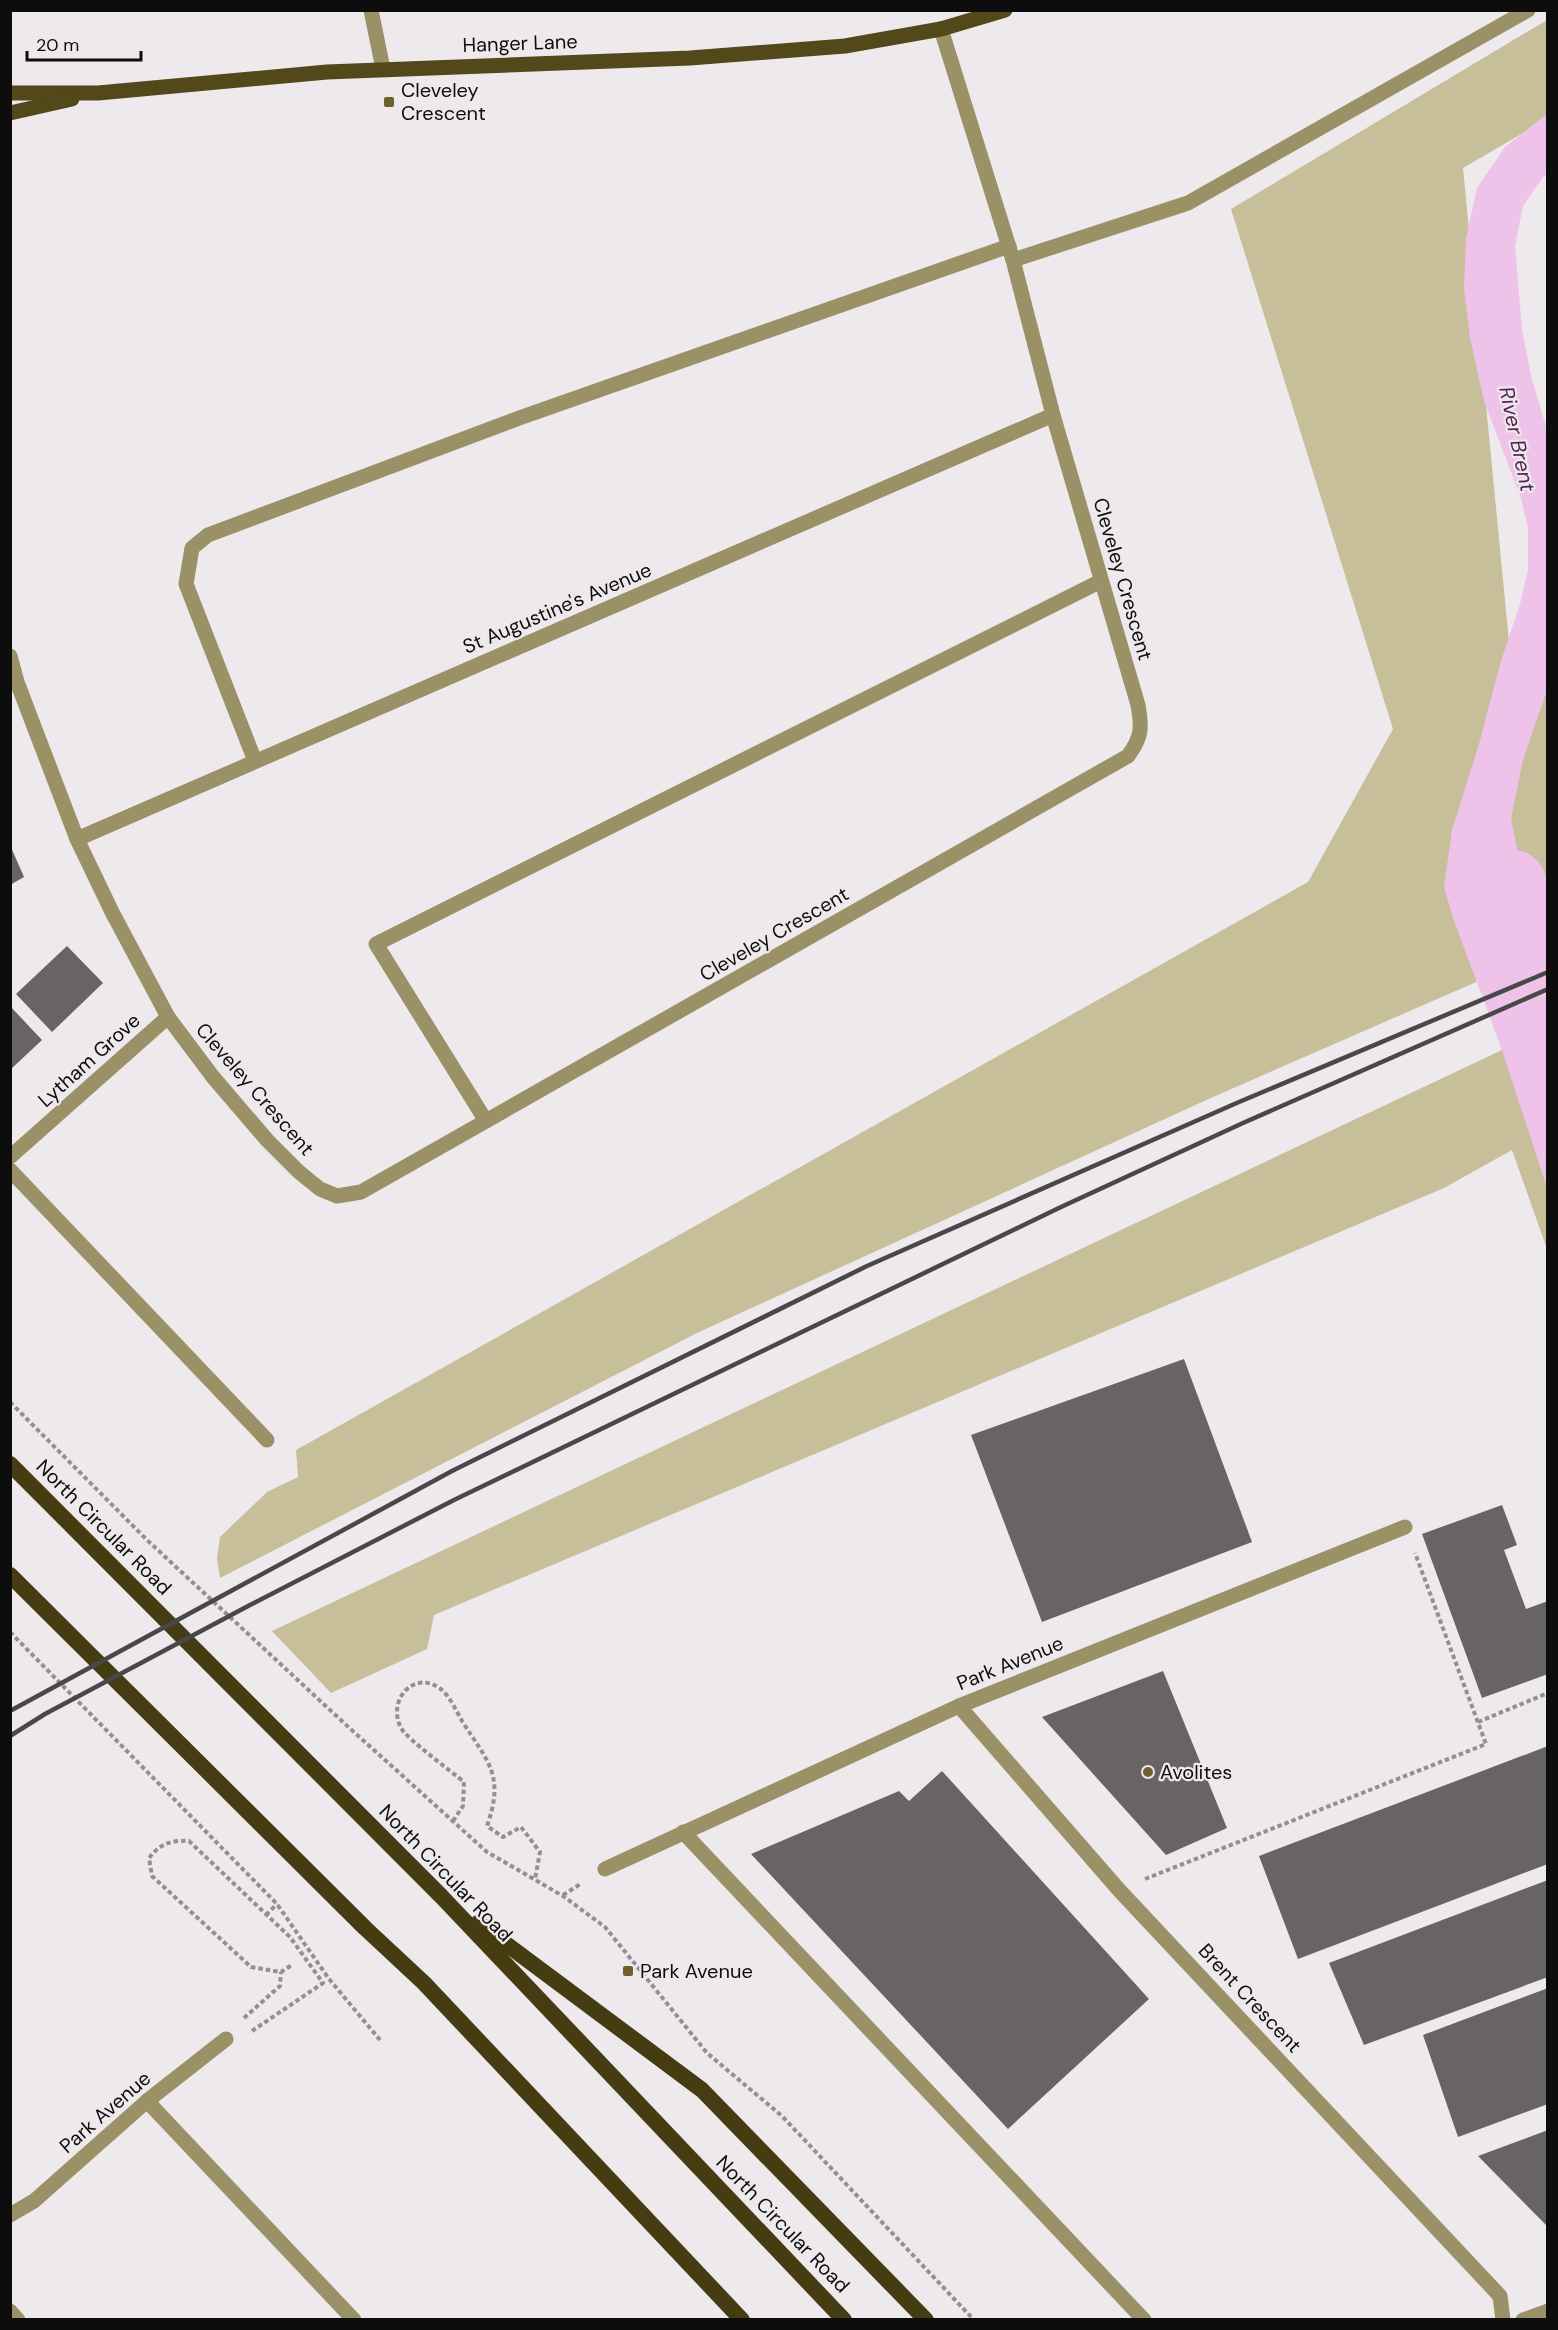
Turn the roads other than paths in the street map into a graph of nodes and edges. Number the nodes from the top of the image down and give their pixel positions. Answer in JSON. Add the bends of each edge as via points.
{"nodes":[{"id":1,"x":371,"y":10,"type":"edge"},
{"id":2,"x":971,"y":10,"type":"edge"},
{"id":3,"x":1005,"y":10,"type":"edge"},
{"id":4,"x":1528,"y":10,"type":"edge"},
{"id":5,"x":941,"y":29,"type":"junction"},
{"id":6,"x":383,"y":69,"type":"junction"},
{"id":7,"x":10,"y":93,"type":"edge"},
{"id":8,"x":98,"y":93,"type":"junction"},
{"id":9,"x":10,"y":113,"type":"edge"},
{"id":10,"x":1011,"y":253,"type":"junction"},
{"id":11,"x":1053,"y":415,"type":"junction"},
{"id":12,"x":1101,"y":581,"type":"junction"},
{"id":13,"x":10,"y":656,"type":"edge"},
{"id":14,"x":255,"y":761,"type":"junction"},
{"id":15,"x":76,"y":838,"type":"junction"},
{"id":16,"x":168,"y":1017,"type":"junction"},
{"id":17,"x":486,"y":1121,"type":"junction"},
{"id":18,"x":13,"y":1150,"type":"edge"},
{"id":19,"x":10,"y":1170,"type":"edge"},
{"id":20,"x":267,"y":1440,"type":"dead end"},
{"id":21,"x":10,"y":1464,"type":"edge"},
{"id":22,"x":1405,"y":1527,"type":"road end"},
{"id":23,"x":10,"y":1575,"type":"edge"},
{"id":24,"x":959,"y":1706,"type":"junction"},
{"id":25,"x":683,"y":1832,"type":"junction"},
{"id":26,"x":605,"y":1869,"type":"dead end"},
{"id":27,"x":441,"y":1896,"type":"junction"},
{"id":28,"x":226,"y":2039,"type":"road end"},
{"id":29,"x":147,"y":2101,"type":"junction"},
{"id":30,"x":10,"y":2215,"type":"edge"},
{"id":31,"x":10,"y":2311,"type":"edge"},
{"id":32,"x":1548,"y":2311,"type":"edge"},
{"id":33,"x":18,"y":2319,"type":"edge"},
{"id":34,"x":354,"y":2319,"type":"edge"},
{"id":35,"x":742,"y":2319,"type":"edge"},
{"id":36,"x":844,"y":2319,"type":"edge"},
{"id":37,"x":926,"y":2319,"type":"edge"},
{"id":38,"x":1144,"y":2319,"type":"edge"},
{"id":39,"x":1503,"y":2319,"type":"edge"},
{"id":40,"x":1523,"y":2319,"type":"edge"}],
"edges":[{"from":1,"to":6,"type":"street"},
{"from":2,"to":5,"type":"main road","name":"Hanger Lane"},
{"from":3,"to":5,"type":"main road","name":"Hanger Lane"},
{"from":4,"to":10,"type":"street","via":[[1188,203]]},
{"from":5,"to":6,"type":"main road","name":"Hanger Lane","via":[[845,46],[690,58]]},
{"from":5,"to":10,"type":"street","name":"Cleveley Crescent"},
{"from":6,"to":8,"type":"main road","name":"Hanger Lane"},
{"from":7,"to":8,"type":"main road","name":"Hanger Lane"},
{"from":8,"to":9,"type":"main road","name":"Hanger Lane"},
{"from":10,"to":11,"type":"street","name":"Cleveley Crescent"},
{"from":10,"to":14,"type":"street","via":[[522,417],[208,535],[192,548],[186,584]]},
{"from":11,"to":12,"type":"street","name":"Cleveley Crescent"},
{"from":11,"to":14,"type":"street","name":"St Augustine's Avenue"},
{"from":12,"to":17,"type":"street","name":"Cleveley Crescent","via":[[1141,722],[1138,742],[1128,756]]},
{"from":12,"to":17,"type":"street","via":[[376,944]]},
{"from":13,"to":15,"type":"street","name":"Cleveley Crescent"},
{"from":14,"to":15,"type":"street","name":"St Augustine's Avenue"},
{"from":15,"to":16,"type":"street","name":"Cleveley Crescent"},
{"from":16,"to":17,"type":"street","name":"Cleveley Crescent","via":[[267,1140],[320,1189],[337,1196],[360,1192]]},
{"from":16,"to":18,"type":"street","name":"Lytham Grove"},
{"from":19,"to":20,"type":"street"},
{"from":21,"to":27,"type":"highway","name":"North Circular Road"},
{"from":22,"to":24,"type":"street","name":"Park Avenue"},
{"from":23,"to":35,"type":"highway","via":[[424,1983]]},
{"from":24,"to":25,"type":"street","name":"Park Avenue"},
{"from":24,"to":39,"type":"street","name":"Brent Crescent","via":[[1119,1890],[1500,2296]]},
{"from":25,"to":26,"type":"street","name":"Park Avenue"},
{"from":25,"to":38,"type":"street"},
{"from":27,"to":36,"type":"highway","name":"North Circular Road"},
{"from":27,"to":37,"type":"highway","via":[[702,2090]]},
{"from":28,"to":29,"type":"street","name":"Park Avenue"},
{"from":29,"to":30,"type":"street","name":"Park Avenue","via":[[34,2201]]},
{"from":29,"to":34,"type":"street"},
{"from":31,"to":33,"type":"street"},
{"from":32,"to":40,"type":"street"}]}
